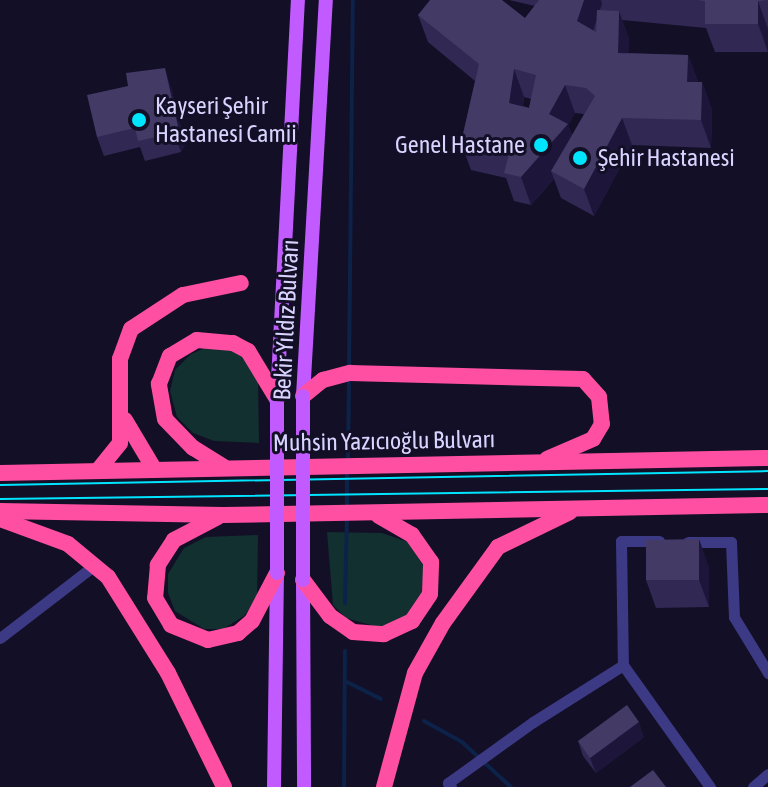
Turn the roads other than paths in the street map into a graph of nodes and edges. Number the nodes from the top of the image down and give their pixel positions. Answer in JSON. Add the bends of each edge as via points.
{"nodes":[{"id":1,"x":298,"y":0,"type":"edge"},
{"id":2,"x":326,"y":0,"type":"edge"},
{"id":3,"x":241,"y":283,"type":"dead end"},
{"id":4,"x":303,"y":396,"type":"junction"},
{"id":5,"x":277,"y":399,"type":"junction"},
{"id":6,"x":122,"y":415,"type":"junction"},
{"id":7,"x":768,"y":458,"type":"edge"},
{"id":8,"x":540,"y":462,"type":"junction"},
{"id":9,"x":153,"y":467,"type":"junction"},
{"id":10,"x":225,"y":467,"type":"junction"},
{"id":11,"x":99,"y":469,"type":"junction"},
{"id":12,"x":0,"y":473,"type":"edge"},
{"id":13,"x":768,"y":505,"type":"edge"},
{"id":14,"x":594,"y":506,"type":"junction"},
{"id":15,"x":0,"y":511,"type":"edge"},
{"id":16,"x":373,"y":513,"type":"junction"},
{"id":17,"x":223,"y":515,"type":"junction"},
{"id":18,"x":0,"y":519,"type":"edge"},
{"id":19,"x":96,"y":564,"type":"junction"},
{"id":20,"x":277,"y":573,"type":"junction"},
{"id":21,"x":303,"y":580,"type":"junction"},
{"id":22,"x":0,"y":638,"type":"edge"},
{"id":23,"x":623,"y":665,"type":"junction"},
{"id":24,"x":768,"y":673,"type":"edge"},
{"id":25,"x":768,"y":774,"type":"edge"},
{"id":26,"x":447,"y":786,"type":"edge"},
{"id":27,"x":224,"y":787,"type":"edge"},
{"id":28,"x":274,"y":787,"type":"edge"},
{"id":29,"x":304,"y":787,"type":"edge"},
{"id":30,"x":384,"y":787,"type":"edge"},
{"id":31,"x":710,"y":787,"type":"edge"},
{"id":32,"x":753,"y":787,"type":"edge"}],
"edges":[{"from":1,"to":5,"type":"main road","name":"Bekir Yıldız Bulvarı"},
{"from":2,"to":4,"type":"main road","name":"Bekir Yıldız Bulvarı"},
{"from":3,"to":6,"type":"highway","via":[[183,295],[136,323],[121,350]]},
{"from":4,"to":8,"type":"highway","via":[[323,380],[350,373],[583,379],[599,397],[602,424],[593,439]]},
{"from":4,"to":21,"type":"main road","name":"Bekir Yıldız Bulvarı","bridge":true},
{"from":5,"to":10,"type":"highway","via":[[248,351],[233,343],[197,340],[170,356],[159,384],[165,419],[193,448]]},
{"from":5,"to":20,"type":"main road","name":"Bekir Yıldız Bulvarı","bridge":true},
{"from":6,"to":9,"type":"highway"},
{"from":6,"to":11,"type":"highway","via":[[120,443]]},
{"from":7,"to":8,"type":"highway","name":"Muhsin Yazıcıoğlu Bulvarı"},
{"from":8,"to":10,"type":"highway","name":"Muhsin Yazıcıoğlu Bulvarı","bridge":true},
{"from":9,"to":10,"type":"highway","name":"Muhsin Yazıcıoğlu Bulvarı"},
{"from":9,"to":11,"type":"highway","name":"Muhsin Yazıcıoğlu Bulvarı"},
{"from":11,"to":12,"type":"highway","name":"Muhsin Yazıcıoğlu Bulvarı"},
{"from":13,"to":14,"type":"highway"},
{"from":14,"to":16,"type":"highway"},
{"from":14,"to":30,"type":"highway","via":[[525,530],[489,559],[415,673]]},
{"from":15,"to":17,"type":"highway"},
{"from":16,"to":17,"type":"highway","bridge":true},
{"from":16,"to":21,"type":"highway","via":[[403,528],[431,562],[430,594],[412,621],[384,634],[353,632],[330,616]]},
{"from":17,"to":20,"type":"highway","via":[[182,534],[161,556],[155,598],[171,625],[208,640],[238,633],[252,621]]},
{"from":18,"to":19,"type":"highway","via":[[68,544]]},
{"from":19,"to":22,"type":"street"},
{"from":19,"to":27,"type":"highway","via":[[151,642]]},
{"from":20,"to":28,"type":"main road","name":"Bekir Yıldız Bulvarı"},
{"from":21,"to":29,"type":"main road","name":"Bekir Yıldız Bulvarı"},
{"from":23,"to":24,"type":"street","via":[[621,541],[731,542],[734,617]]},
{"from":23,"to":26,"type":"street"},
{"from":23,"to":31,"type":"street"},
{"from":25,"to":32,"type":"street"}]}
